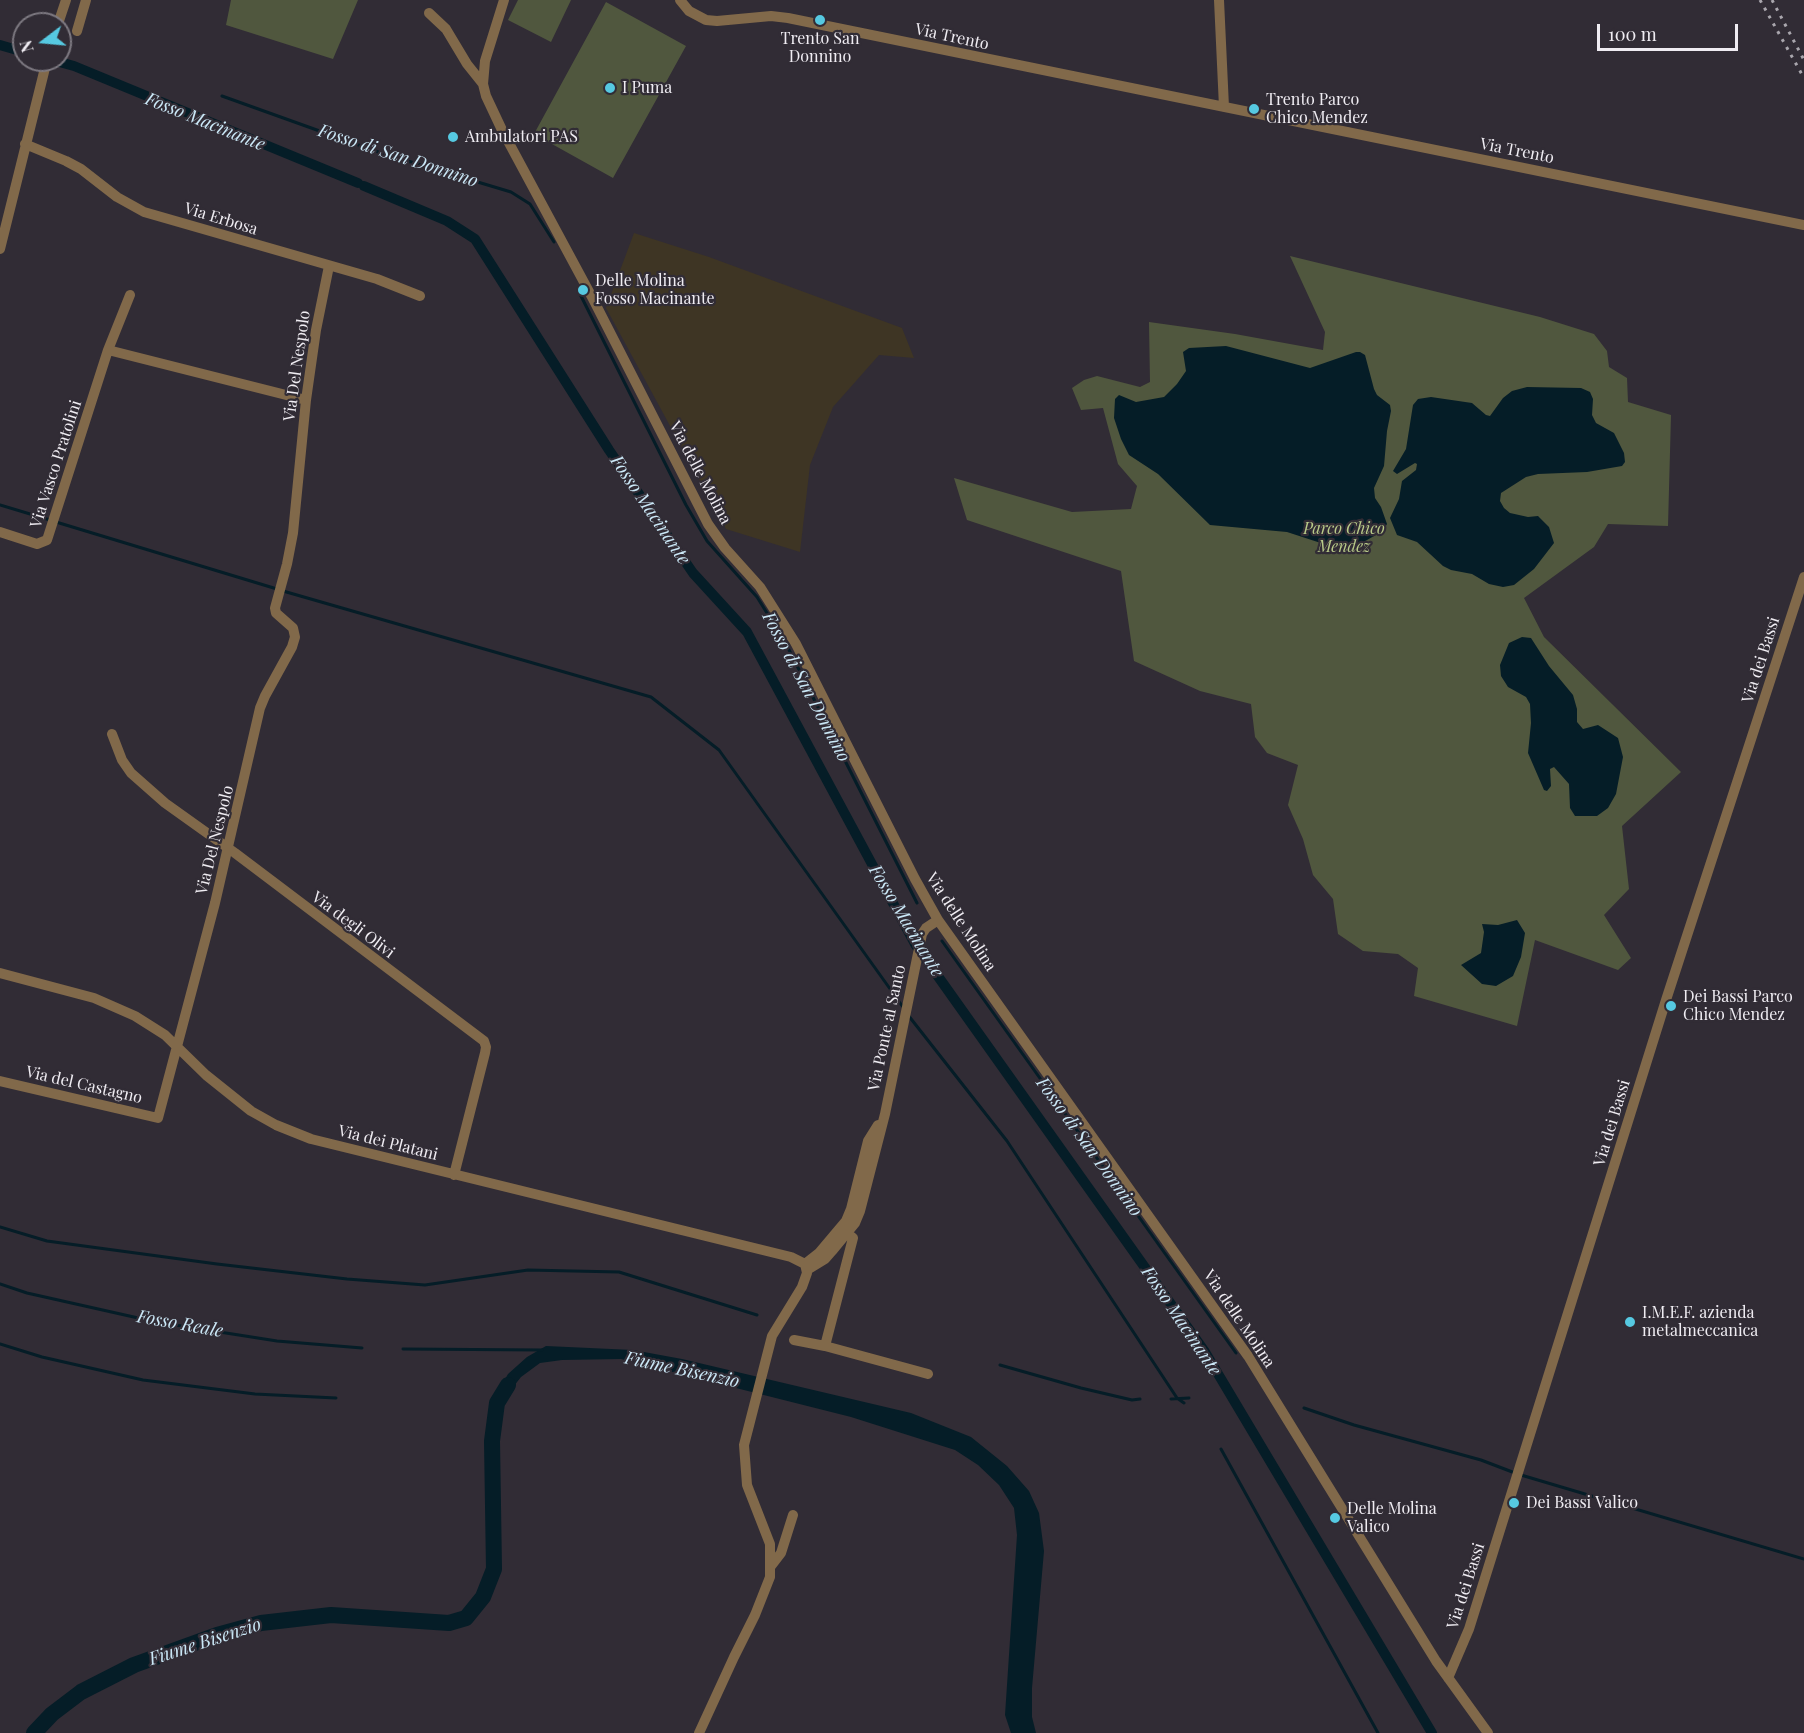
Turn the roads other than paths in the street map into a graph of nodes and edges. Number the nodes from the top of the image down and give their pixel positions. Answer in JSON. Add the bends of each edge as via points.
{"nodes":[{"id":1,"x":86,"y":0,"type":"edge"},
{"id":2,"x":504,"y":0,"type":"edge"},
{"id":3,"x":680,"y":0,"type":"edge"},
{"id":4,"x":1218,"y":0,"type":"edge"},
{"id":5,"x":429,"y":13,"type":"dead end"},
{"id":6,"x":77,"y":31,"type":"dead end"},
{"id":7,"x":44,"y":72,"type":"edge"},
{"id":8,"x":483,"y":84,"type":"junction"},
{"id":9,"x":1224,"y":107,"type":"junction"},
{"id":10,"x":25,"y":144,"type":"junction"},
{"id":11,"x":0,"y":198,"type":"edge"},
{"id":12,"x":11,"y":201,"type":"junction"},
{"id":13,"x":1804,"y":225,"type":"edge"},
{"id":14,"x":0,"y":249,"type":"edge"},
{"id":15,"x":329,"y":266,"type":"junction"},
{"id":16,"x":129,"y":295,"type":"dead end"},
{"id":17,"x":420,"y":296,"type":"dead end"},
{"id":18,"x":108,"y":350,"type":"junction"},
{"id":19,"x":306,"y":400,"type":"junction"},
{"id":20,"x":0,"y":532,"type":"edge"},
{"id":21,"x":1804,"y":577,"type":"edge"},
{"id":22,"x":112,"y":734,"type":"dead end"},
{"id":23,"x":228,"y":848,"type":"junction"},
{"id":24,"x":938,"y":920,"type":"junction"},
{"id":25,"x":0,"y":973,"type":"edge"},
{"id":26,"x":177,"y":1045,"type":"junction"},
{"id":27,"x":0,"y":1081,"type":"edge"},
{"id":28,"x":454,"y":1175,"type":"junction"},
{"id":29,"x":844,"y":1231,"type":"junction"},
{"id":30,"x":806,"y":1267,"type":"junction"},
{"id":31,"x":794,"y":1340,"type":"dead end"},
{"id":32,"x":825,"y":1346,"type":"junction"},
{"id":33,"x":928,"y":1374,"type":"dead end"},
{"id":34,"x":793,"y":1515,"type":"dead end"},
{"id":35,"x":771,"y":1566,"type":"junction"},
{"id":36,"x":1448,"y":1678,"type":"junction"},
{"id":37,"x":699,"y":1733,"type":"edge"},
{"id":38,"x":1488,"y":1733,"type":"edge"}],
"edges":[{"from":1,"to":6,"type":"street"},
{"from":2,"to":8,"type":"street","name":"Via delle Molina","via":[[485,61]]},
{"from":3,"to":9,"type":"street","name":"Via Trento","via":[[695,17],[706,20],[788,18]]},
{"from":4,"to":9,"type":"street"},
{"from":5,"to":8,"type":"street","name":"Via delle Molina","via":[[446,29]]},
{"from":7,"to":10,"type":"street"},
{"from":8,"to":24,"type":"street","name":"Via delle Molina","via":[[501,130],[708,524],[760,587],[796,644]]},
{"from":9,"to":13,"type":"street","name":"Via Trento"},
{"from":10,"to":12,"type":"street"},
{"from":10,"to":15,"type":"street","name":"Via Erbosa","via":[[66,160],[144,212]]},
{"from":11,"to":12,"type":"street"},
{"from":12,"to":14,"type":"street"},
{"from":15,"to":17,"type":"street","name":"Via Erbosa"},
{"from":15,"to":19,"type":"street","name":"Via Del Nespolo"},
{"from":16,"to":18,"type":"street","name":"Via Vasco Pratolini"},
{"from":18,"to":19,"type":"street"},
{"from":18,"to":20,"type":"street","name":"Via Vasco Pratolini","via":[[47,540],[40,544]]},
{"from":19,"to":23,"type":"street","name":"Via Del Nespolo","via":[[295,522],[276,605],[276,614],[295,631],[292,647],[262,703]]},
{"from":21,"to":36,"type":"street","name":"Via dei Bassi","via":[[1665,1003],[1469,1629]]},
{"from":22,"to":23,"type":"street","name":"Via degli Olivi","via":[[122,760],[137,780]]},
{"from":23,"to":26,"type":"street","name":"Via Del Nespolo"},
{"from":23,"to":28,"type":"street","name":"Via degli Olivi","via":[[485,1044]]},
{"from":24,"to":29,"type":"street","name":"Via Ponte al Santo","via":[[926,928],[920,942],[885,1114],[868,1141]]},
{"from":24,"to":36,"type":"street","name":"Via delle Molina","via":[[1248,1356]]},
{"from":25,"to":26,"type":"street","name":"Via dei Platani","via":[[107,1002],[154,1027]]},
{"from":26,"to":27,"type":"street","name":"Via del Castagno","via":[[158,1118]]},
{"from":26,"to":28,"type":"street","name":"Via dei Platani","via":[[240,1103],[276,1125],[317,1141]]},
{"from":28,"to":30,"type":"street","name":"Via dei Platani","via":[[791,1257]]},
{"from":29,"to":30,"type":"street","name":"Via Ponte al Santo"},
{"from":29,"to":32,"type":"street","name":"Via Ponte al Santo","via":[[853,1238]]},
{"from":30,"to":35,"type":"street","via":[[802,1287],[772,1336],[744,1445],[747,1485],[771,1544]]},
{"from":31,"to":32,"type":"street"},
{"from":32,"to":33,"type":"street"},
{"from":34,"to":35,"type":"street","via":[[781,1553]]},
{"from":35,"to":37,"type":"street","via":[[756,1615]]},
{"from":36,"to":38,"type":"street","name":"Via delle Molina"}]}
